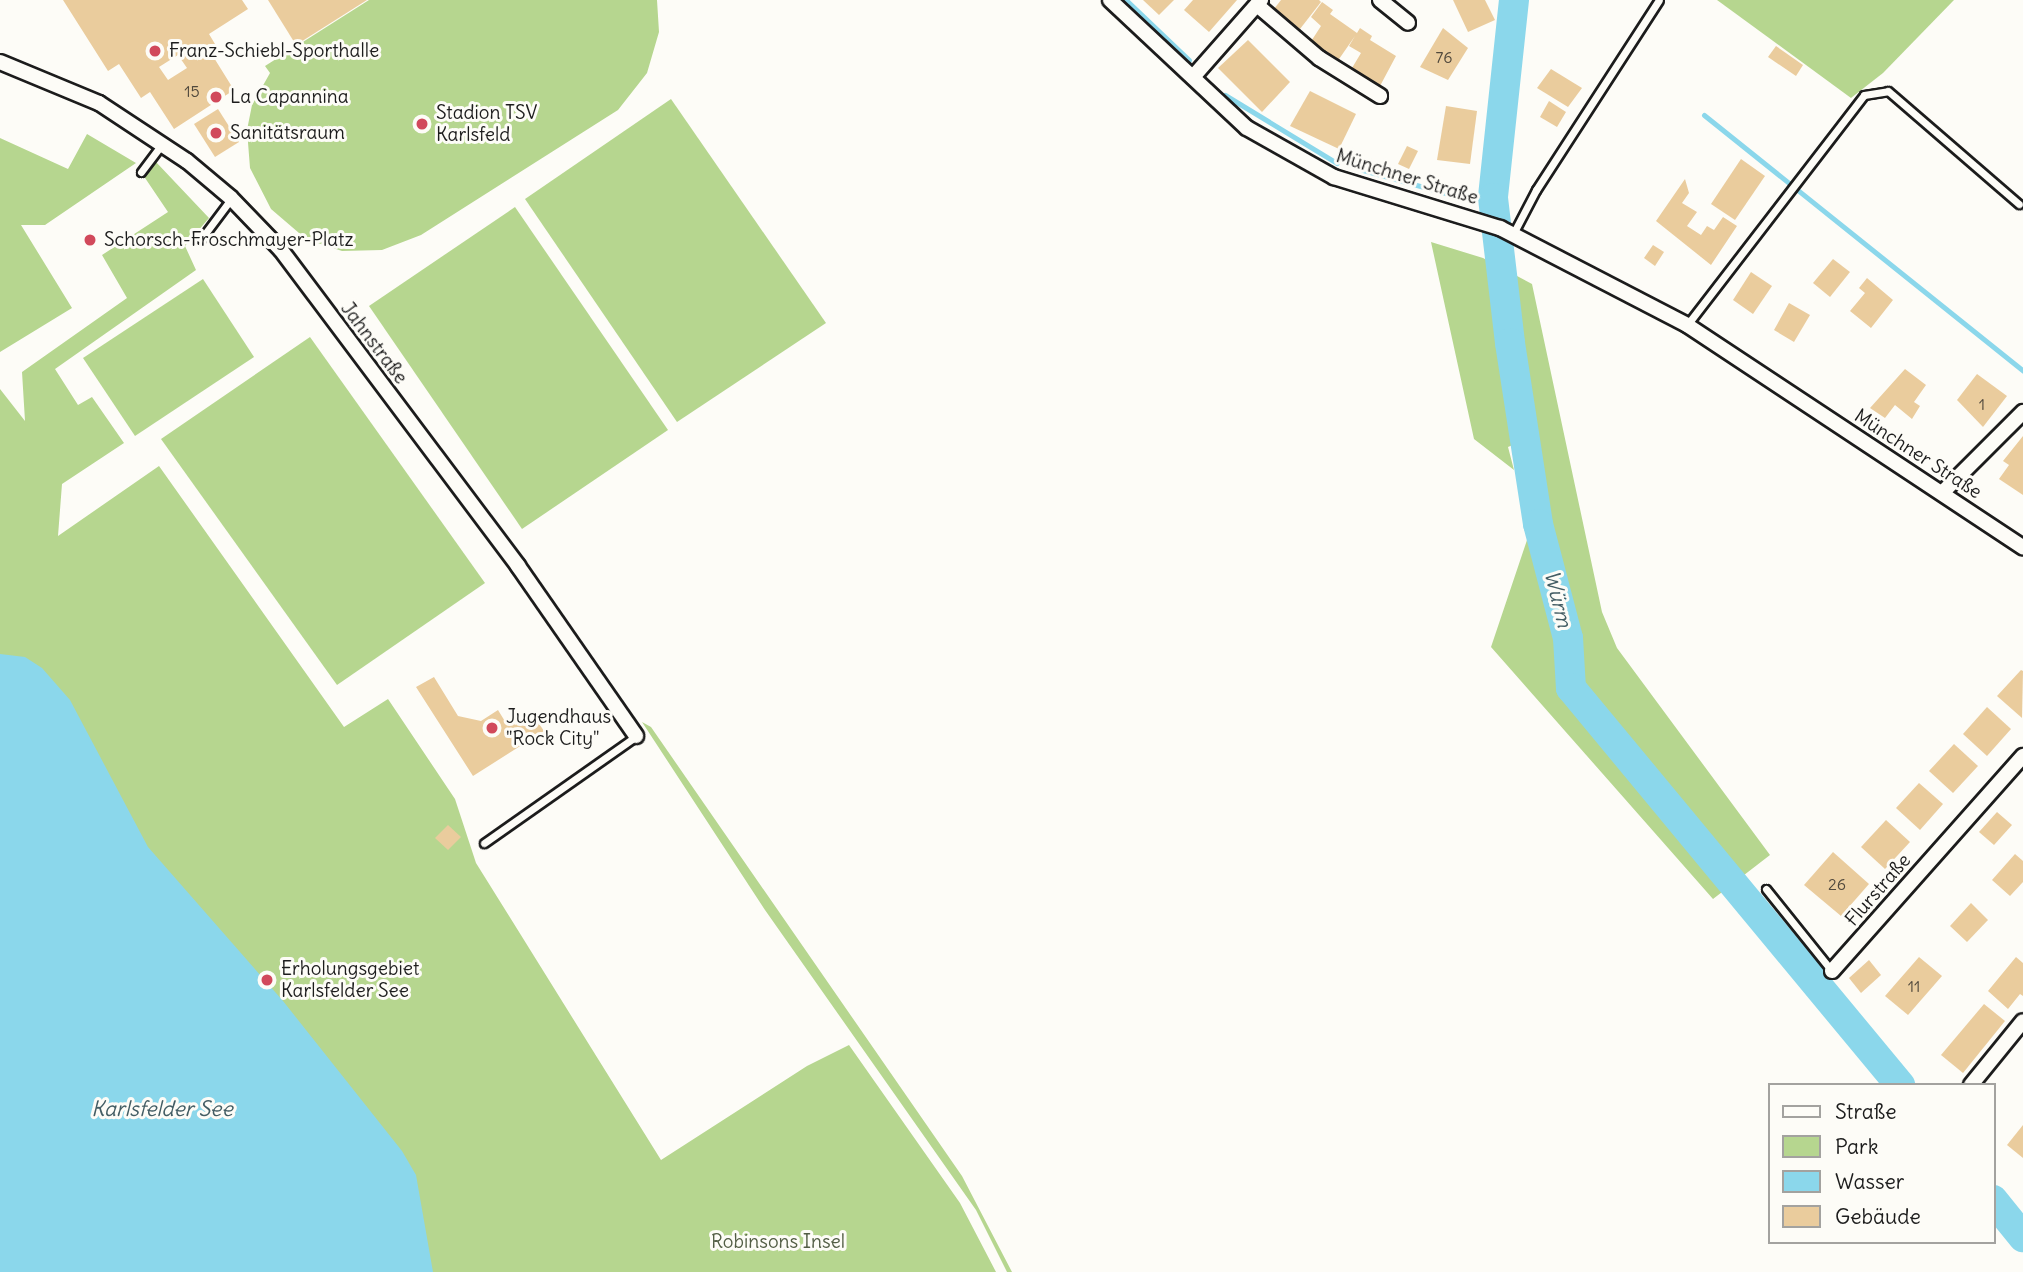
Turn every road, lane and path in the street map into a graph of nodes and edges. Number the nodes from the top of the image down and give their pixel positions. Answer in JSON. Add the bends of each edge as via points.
{"nodes":[{"id":1,"x":1110,"y":0,"type":"edge"},
{"id":2,"x":1380,"y":0,"type":"edge"},
{"id":3,"x":1659,"y":0,"type":"edge"},
{"id":4,"x":1259,"y":3,"type":"edge"},
{"id":5,"x":1408,"y":23,"type":"dead end"},
{"id":6,"x":0,"y":62,"type":"edge"},
{"id":7,"x":1193,"y":77,"type":"junction"},
{"id":8,"x":1380,"y":96,"type":"dead end"},
{"id":9,"x":161,"y":145,"type":"junction"},
{"id":10,"x":141,"y":172,"type":"dead end"},
{"id":11,"x":231,"y":198,"type":"junction"},
{"id":12,"x":2019,"y":204,"type":"dead end"},
{"id":13,"x":1507,"y":231,"type":"junction"},
{"id":14,"x":201,"y":239,"type":"dead end"},
{"id":15,"x":1687,"y":325,"type":"junction"},
{"id":16,"x":2023,"y":412,"type":"edge"},
{"id":17,"x":1942,"y":493,"type":"junction"},
{"id":18,"x":2023,"y":547,"type":"edge"},
{"id":19,"x":636,"y":736,"type":"joint"},
{"id":20,"x":2023,"y":756,"type":"edge"},
{"id":21,"x":484,"y":843,"type":"dead end"},
{"id":22,"x":1766,"y":889,"type":"dead end"},
{"id":23,"x":1832,"y":971,"type":"joint"},
{"id":24,"x":2023,"y":1021,"type":"edge"},
{"id":25,"x":1973,"y":1083,"type":"edge"}],
"edges":[{"from":1,"to":7,"type":"street","name":"Münchner Straße"},
{"from":2,"to":5,"type":"street"},
{"from":3,"to":13,"type":"lane"},
{"from":4,"to":7,"type":"street"},
{"from":4,"to":8,"type":"street","via":[[1319,58]]},
{"from":6,"to":9,"type":"street","name":"Jahnstraße","via":[[99,103]]},
{"from":7,"to":13,"type":"street","name":"Münchner Straße","via":[[1247,128],[1315,168]]},
{"from":9,"to":10,"type":"lane"},
{"from":9,"to":11,"type":"street","name":"Jahnstraße"},
{"from":11,"to":14,"type":"lane"},
{"from":11,"to":19,"type":"street","name":"Jahnstraße","via":[[281,250],[518,566]]},
{"from":12,"to":15,"type":"lane","via":[[1888,91],[1864,95]]},
{"from":13,"to":15,"type":"street","name":"Münchner Straße"},
{"from":15,"to":17,"type":"street","name":"Münchner Straße"},
{"from":16,"to":17,"type":"street"},
{"from":17,"to":18,"type":"street","name":"Münchner Straße"},
{"from":19,"to":21,"type":"lane"},
{"from":20,"to":23,"type":"street","name":"Flurstraße"},
{"from":22,"to":23,"type":"lane","name":"Flurstraße"},
{"from":24,"to":25,"type":"street"}]}
